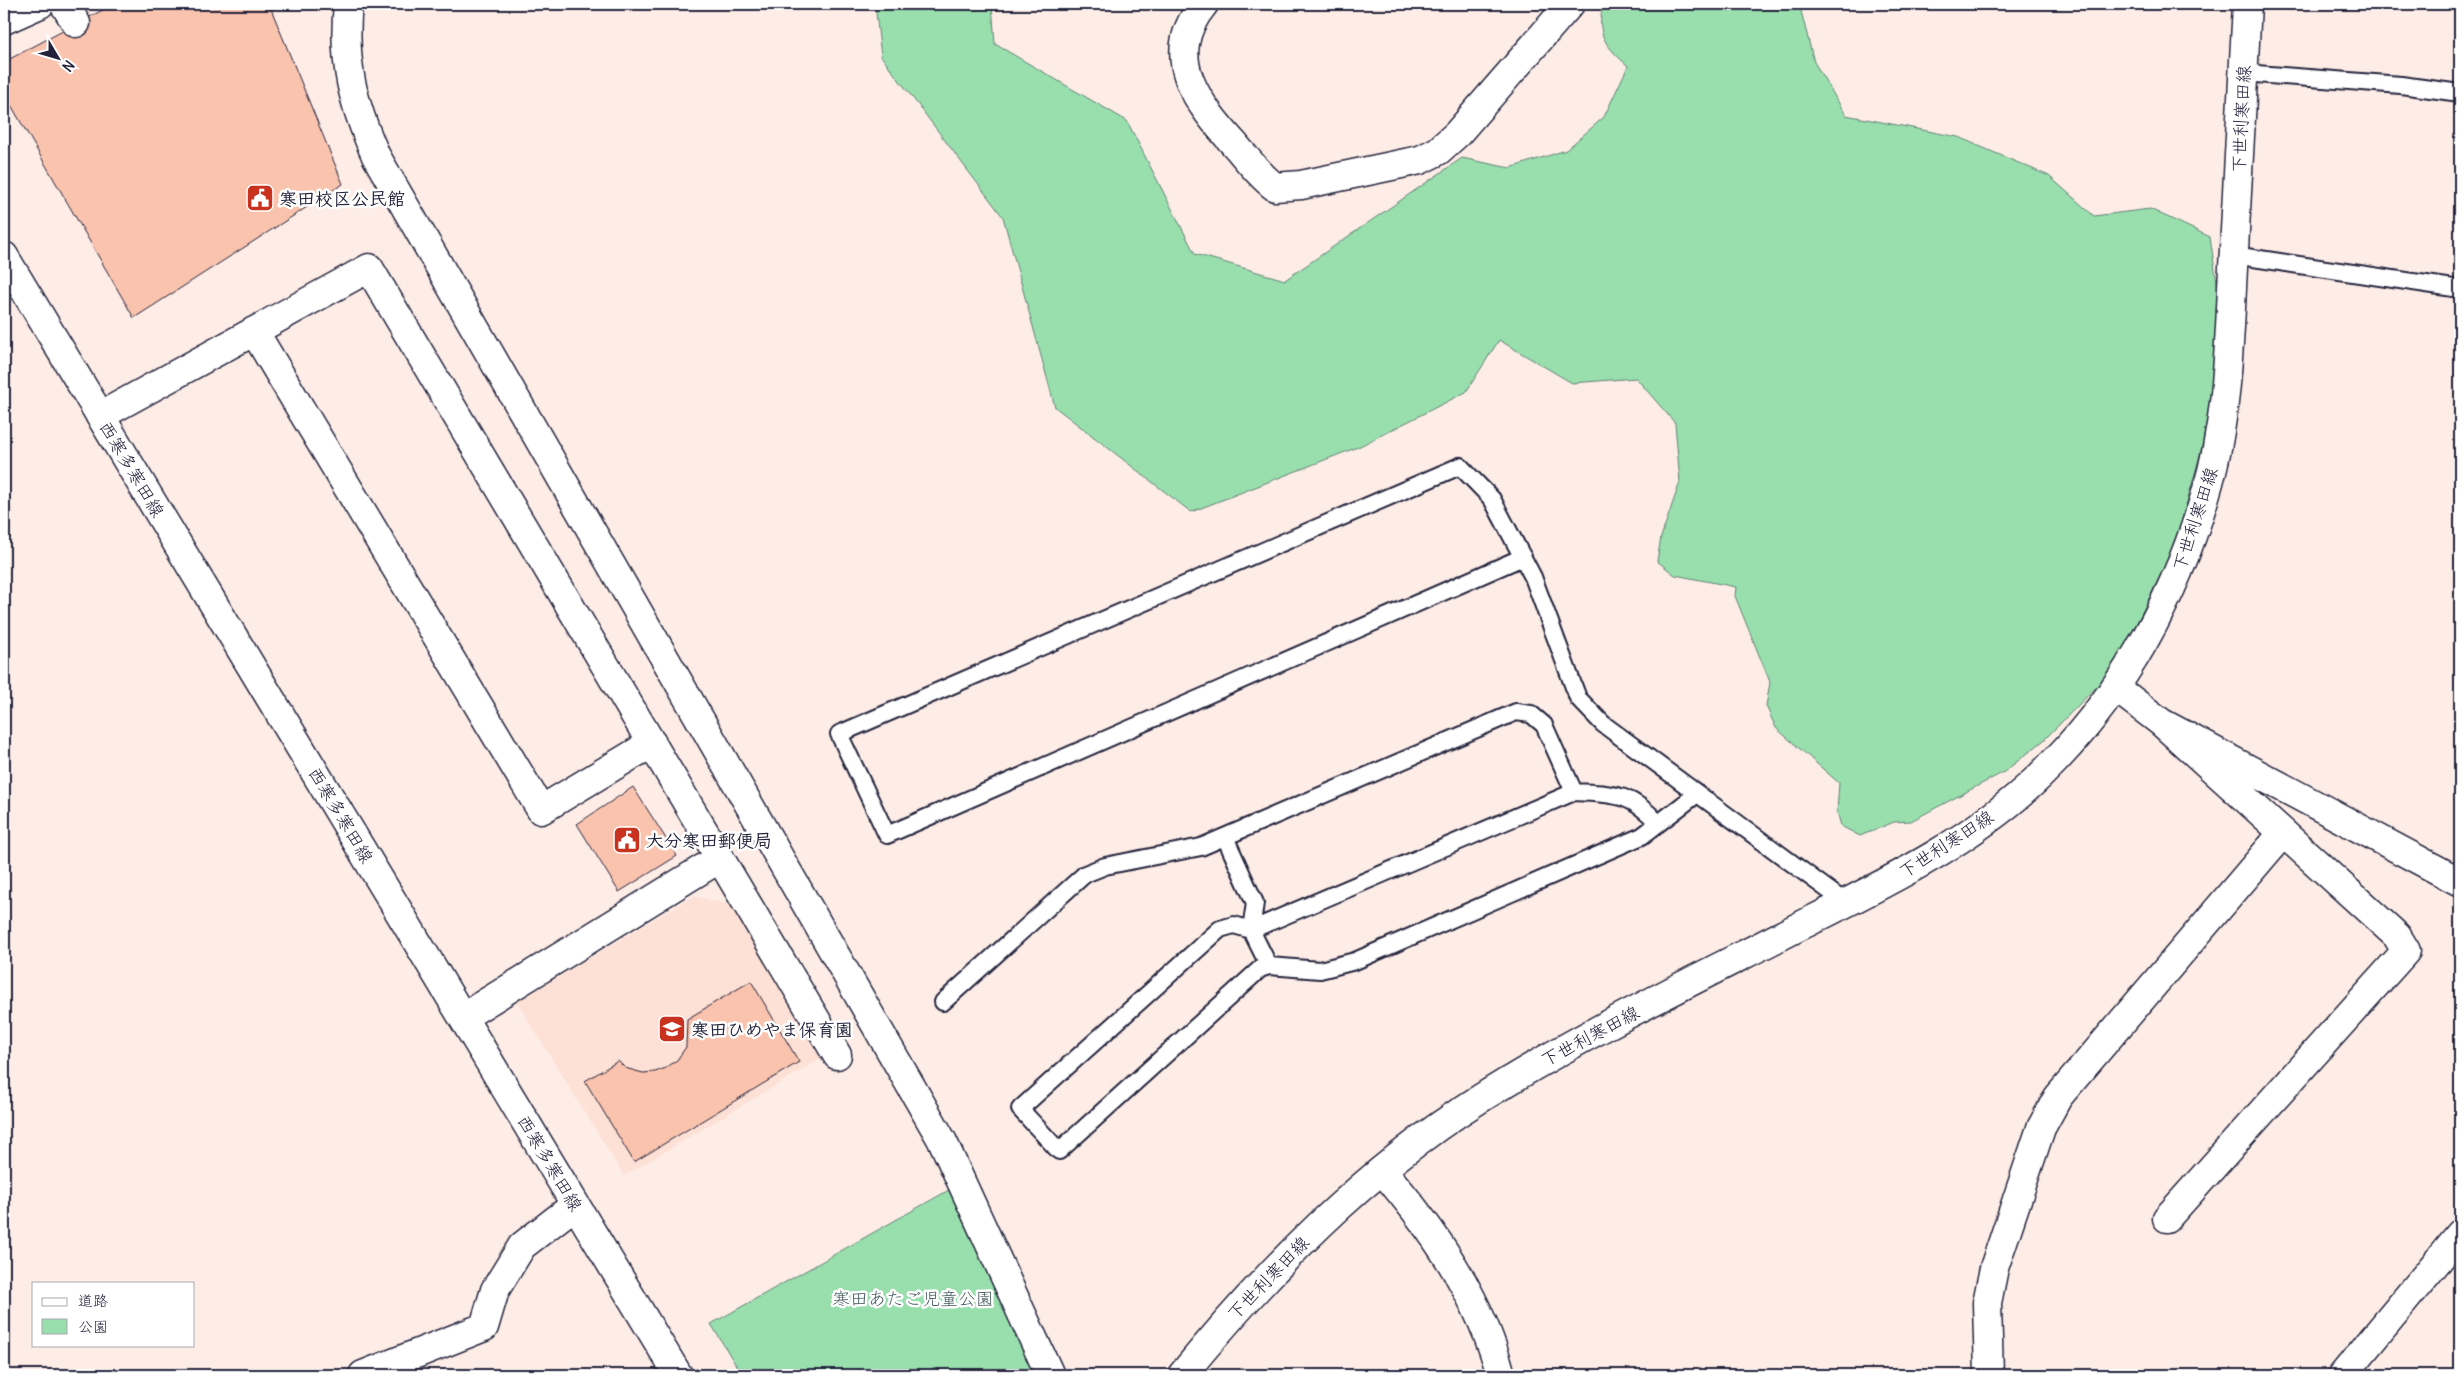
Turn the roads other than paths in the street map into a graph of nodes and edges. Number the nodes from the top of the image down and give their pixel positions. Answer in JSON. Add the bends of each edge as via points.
{"nodes":[{"id":1,"x":40,"y":4,"type":"edge"},
{"id":2,"x":348,"y":4,"type":"edge"},
{"id":3,"x":1204,"y":4,"type":"edge"},
{"id":4,"x":1570,"y":4,"type":"edge"},
{"id":5,"x":2247,"y":4,"type":"edge"},
{"id":6,"x":4,"y":20,"type":"edge"},
{"id":7,"x":2243,"y":73,"type":"junction"},
{"id":8,"x":2460,"y":93,"type":"edge"},
{"id":9,"x":2233,"y":255,"type":"junction"},
{"id":10,"x":4,"y":256,"type":"edge"},
{"id":11,"x":2460,"y":289,"type":"edge"},
{"id":12,"x":254,"y":331,"type":"junction"},
{"id":13,"x":100,"y":416,"type":"junction"},
{"id":14,"x":1523,"y":557,"type":"junction"},
{"id":15,"x":2115,"y":687,"type":"junction"},
{"id":16,"x":2162,"y":723,"type":"junction"},
{"id":17,"x":652,"y":743,"type":"junction"},
{"id":18,"x":1574,"y":792,"type":"junction"},
{"id":19,"x":1697,"y":794,"type":"junction"},
{"id":20,"x":1658,"y":824,"type":"junction"},
{"id":21,"x":2282,"y":834,"type":"junction"},
{"id":22,"x":1225,"y":837,"type":"junction"},
{"id":23,"x":720,"y":858,"type":"junction"},
{"id":24,"x":2460,"y":882,"type":"edge"},
{"id":25,"x":1846,"y":903,"type":"junction"},
{"id":26,"x":1251,"y":930,"type":"junction"},
{"id":27,"x":1269,"y":966,"type":"junction"},
{"id":28,"x":942,"y":1002,"type":"dead end"},
{"id":29,"x":463,"y":1017,"type":"junction"},
{"id":30,"x":837,"y":1055,"type":"dead end"},
{"id":31,"x":1382,"y":1170,"type":"junction"},
{"id":32,"x":575,"y":1205,"type":"junction"},
{"id":33,"x":2167,"y":1218,"type":"dead end"},
{"id":34,"x":2460,"y":1234,"type":"edge"},
{"id":35,"x":363,"y":1375,"type":"edge"},
{"id":36,"x":678,"y":1375,"type":"edge"},
{"id":37,"x":1050,"y":1375,"type":"edge"},
{"id":38,"x":1182,"y":1375,"type":"edge"},
{"id":39,"x":1501,"y":1375,"type":"edge"},
{"id":40,"x":1989,"y":1375,"type":"edge"},
{"id":41,"x":2343,"y":1375,"type":"edge"}],
"edges":[{"from":1,"to":6,"type":"street"},
{"from":2,"to":37,"type":"street","via":[[346,43],[351,86],[359,117],[376,156],[943,1142]]},
{"from":3,"to":4,"type":"street","via":[[1187,29],[1183,45],[1184,67],[1194,93],[1226,136],[1275,187],[1302,185],[1420,160],[1438,151],[1457,134]]},
{"from":5,"to":7,"type":"street","name":"下世利寒田線"},
{"from":7,"to":8,"type":"lane","via":[[2401,85]]},
{"from":7,"to":9,"type":"street","name":"下世利寒田線"},
{"from":9,"to":11,"type":"lane"},
{"from":9,"to":15,"type":"street","name":"下世利寒田線","via":[[2223,403],[2207,490],[2174,584],[2146,640]]},
{"from":10,"to":13,"type":"street","name":"西寒多寒田線"},
{"from":12,"to":13,"type":"street"},
{"from":12,"to":17,"type":"street","via":[[369,268]]},
{"from":12,"to":17,"type":"street","via":[[541,810]]},
{"from":13,"to":29,"type":"street","name":"西寒多寒田線"},
{"from":14,"to":14,"type":"lane","via":[[1492,499],[1460,466],[839,734],[887,835]]},
{"from":14,"to":19,"type":"lane","via":[[1578,698],[1603,724]]},
{"from":15,"to":16,"type":"street"},
{"from":15,"to":25,"type":"street","name":"下世利寒田線","via":[[2064,750],[2020,794],[1936,854]]},
{"from":16,"to":21,"type":"street"},
{"from":16,"to":24,"type":"street"},
{"from":17,"to":23,"type":"street"},
{"from":18,"to":20,"type":"lane","via":[[1618,794],[1637,804]]},
{"from":18,"to":22,"type":"lane","via":[[1544,725],[1531,714],[1516,712]]},
{"from":18,"to":26,"type":"lane"},
{"from":19,"to":20,"type":"lane"},
{"from":19,"to":25,"type":"lane"},
{"from":20,"to":27,"type":"lane","via":[[1642,836],[1354,961],[1320,970]]},
{"from":21,"to":33,"type":"street","via":[[2397,936],[2406,951]]},
{"from":21,"to":40,"type":"street","via":[[2058,1097],[2041,1128],[1994,1268],[1987,1303]]},
{"from":22,"to":26,"type":"lane","via":[[1255,903]]},
{"from":22,"to":28,"type":"lane","via":[[1201,847],[1105,866],[1085,874]]},
{"from":23,"to":29,"type":"street"},
{"from":23,"to":30,"type":"street"},
{"from":25,"to":31,"type":"street","name":"下世利寒田線","via":[[1592,1032],[1538,1063],[1412,1144]]},
{"from":26,"to":27,"type":"lane"},
{"from":26,"to":27,"type":"lane","via":[[1234,925],[1220,929],[1020,1109],[1059,1151],[1260,969]]},
{"from":29,"to":32,"type":"street","name":"西寒多寒田線"},
{"from":31,"to":38,"type":"street","name":"下世利寒田線","via":[[1342,1204],[1231,1315]]},
{"from":31,"to":39,"type":"street","via":[[1413,1206],[1459,1274]]},
{"from":32,"to":35,"type":"street","via":[[522,1246],[495,1290],[484,1327]]},
{"from":32,"to":36,"type":"street","name":"西寒多寒田線"},
{"from":34,"to":41,"type":"street"}]}
